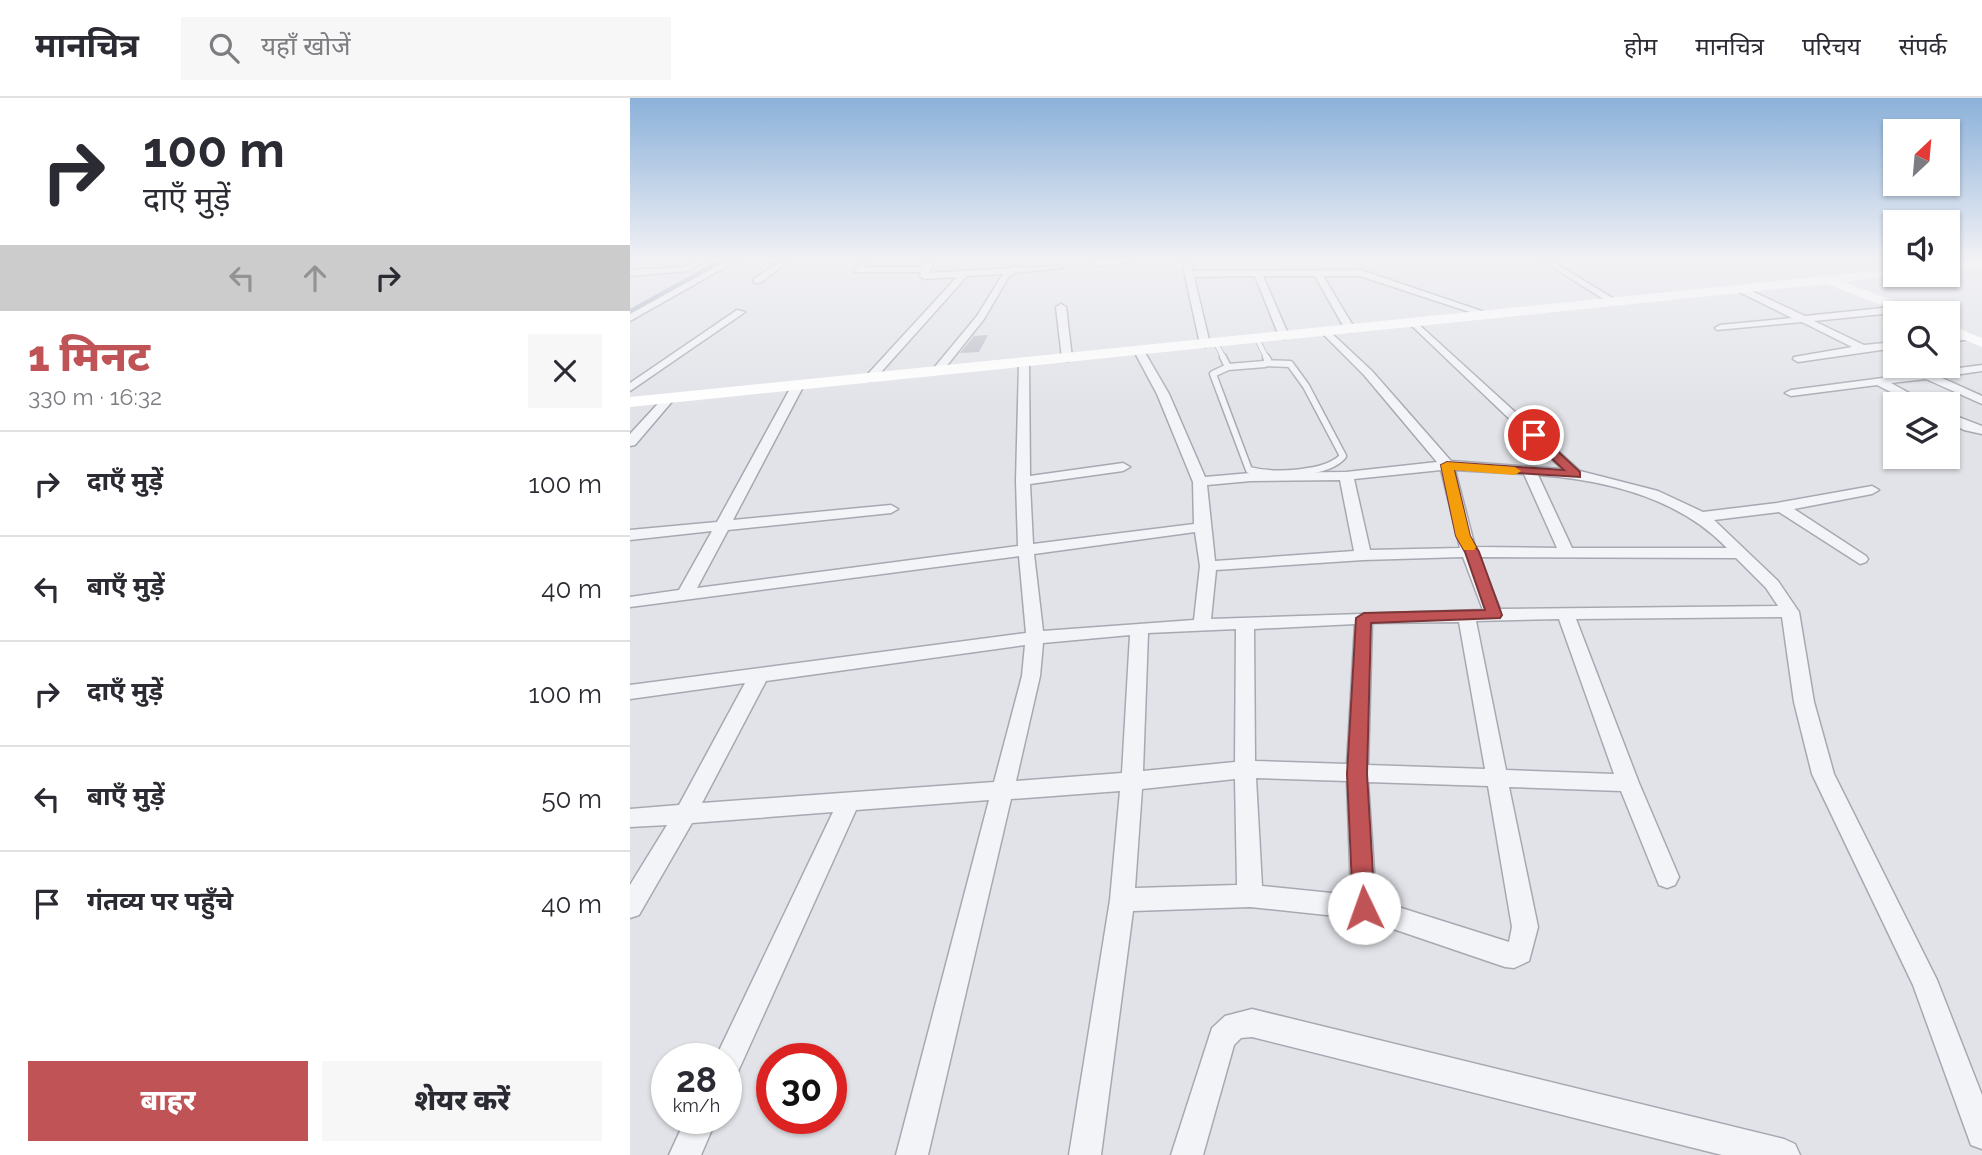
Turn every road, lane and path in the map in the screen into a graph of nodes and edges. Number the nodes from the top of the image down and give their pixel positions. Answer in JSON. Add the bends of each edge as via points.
{"nodes":[{"id":1,"x":931,"y":310,"type":"edge"},
{"id":2,"x":985,"y":310,"type":"edge"},
{"id":3,"x":1061,"y":310,"type":"edge"},
{"id":4,"x":1201,"y":310,"type":"edge"},
{"id":5,"x":1273,"y":310,"type":"edge"},
{"id":6,"x":1339,"y":310,"type":"edge"},
{"id":7,"x":1474,"y":310,"type":"edge"},
{"id":8,"x":1533,"y":310,"type":"edge"},
{"id":9,"x":1787,"y":310,"type":"edge"},
{"id":10,"x":740,"y":312,"type":"dead end"},
{"id":11,"x":1883,"y":313,"type":"edge"},
{"id":12,"x":1488,"y":315,"type":"junction"},
{"id":13,"x":1804,"y":318,"type":"junction"},
{"id":14,"x":1415,"y":324,"type":"junction"},
{"id":15,"x":1720,"y":328,"type":"dead end"},
{"id":16,"x":1350,"y":330,"type":"junction"},
{"id":17,"x":1327,"y":332,"type":"junction"},
{"id":18,"x":1960,"y":333,"type":"edge"},
{"id":19,"x":1284,"y":336,"type":"junction"},
{"id":20,"x":1968,"y":337,"type":"junction"},
{"id":21,"x":1960,"y":338,"type":"edge"},
{"id":22,"x":1257,"y":339,"type":"junction"},
{"id":23,"x":1210,"y":343,"type":"junction"},
{"id":24,"x":1982,"y":343,"type":"edge"},
{"id":25,"x":1883,"y":346,"type":"edge"},
{"id":26,"x":1863,"y":348,"type":"junction"},
{"id":27,"x":1139,"y":351,"type":"junction"},
{"id":28,"x":1067,"y":358,"type":"junction"},
{"id":29,"x":1798,"y":359,"type":"dead end"},
{"id":30,"x":1024,"y":363,"type":"junction"},
{"id":31,"x":1267,"y":363,"type":"junction"},
{"id":32,"x":1228,"y":367,"type":"junction"},
{"id":33,"x":1982,"y":368,"type":"edge"},
{"id":34,"x":937,"y":371,"type":"junction"},
{"id":35,"x":1960,"y":371,"type":"edge"},
{"id":36,"x":870,"y":378,"type":"junction"},
{"id":37,"x":1902,"y":378,"type":"edge"},
{"id":38,"x":1934,"y":378,"type":"edge"},
{"id":39,"x":1878,"y":381,"type":"junction"},
{"id":40,"x":798,"y":385,"type":"junction"},
{"id":41,"x":630,"y":388,"type":"edge"},
{"id":42,"x":1900,"y":392,"type":"edge"},
{"id":43,"x":1791,"y":393,"type":"dead end"},
{"id":44,"x":669,"y":398,"type":"junction"},
{"id":45,"x":1982,"y":400,"type":"edge"},
{"id":46,"x":630,"y":402,"type":"edge"},
{"id":47,"x":1960,"y":423,"type":"edge"},
{"id":48,"x":1982,"y":430,"type":"edge"},
{"id":49,"x":630,"y":442,"type":"edge"},
{"id":50,"x":1447,"y":465,"type":"junction"},
{"id":51,"x":1123,"y":467,"type":"dead end"},
{"id":52,"x":1530,"y":473,"type":"junction"},
{"id":53,"x":1575,"y":474,"type":"junction"},
{"id":54,"x":1346,"y":476,"type":"junction"},
{"id":55,"x":1023,"y":481,"type":"junction"},
{"id":56,"x":1200,"y":482,"type":"junction"},
{"id":57,"x":1872,"y":490,"type":"dead end"},
{"id":58,"x":1779,"y":507,"type":"junction"},
{"id":59,"x":891,"y":509,"type":"dead end"},
{"id":60,"x":1701,"y":517,"type":"junction"},
{"id":61,"x":724,"y":525,"type":"junction"},
{"id":62,"x":1202,"y":527,"type":"junction"},
{"id":63,"x":630,"y":535,"type":"edge"},
{"id":64,"x":1026,"y":552,"type":"junction"},
{"id":65,"x":1472,"y":552,"type":"junction"},
{"id":66,"x":1567,"y":553,"type":"junction"},
{"id":67,"x":1741,"y":553,"type":"junction"},
{"id":68,"x":1363,"y":555,"type":"junction"},
{"id":69,"x":1860,"y":559,"type":"dead end"},
{"id":70,"x":1208,"y":566,"type":"junction"},
{"id":71,"x":685,"y":595,"type":"junction"},
{"id":72,"x":630,"y":602,"type":"edge"},
{"id":73,"x":1790,"y":612,"type":"junction"},
{"id":74,"x":1565,"y":613,"type":"junction"},
{"id":75,"x":1466,"y":615,"type":"junction"},
{"id":76,"x":1494,"y":615,"type":"junction"},
{"id":77,"x":1364,"y":618,"type":"junction"},
{"id":78,"x":1245,"y":623,"type":"junction"},
{"id":79,"x":1202,"y":624,"type":"junction"},
{"id":80,"x":1139,"y":628,"type":"junction"},
{"id":81,"x":1035,"y":638,"type":"junction"},
{"id":82,"x":759,"y":675,"type":"junction"},
{"id":83,"x":630,"y":692,"type":"edge"},
{"id":84,"x":1245,"y":769,"type":"junction"},
{"id":85,"x":1357,"y":774,"type":"junction"},
{"id":86,"x":1495,"y":780,"type":"junction"},
{"id":87,"x":1132,"y":781,"type":"junction"},
{"id":88,"x":1628,"y":783,"type":"junction"},
{"id":89,"x":1004,"y":789,"type":"junction"},
{"id":90,"x":849,"y":801,"type":"junction"},
{"id":91,"x":685,"y":815,"type":"junction"},
{"id":92,"x":630,"y":818,"type":"edge"},
{"id":93,"x":1667,"y":877,"type":"dead end"},
{"id":94,"x":1250,"y":896,"type":"junction"},
{"id":95,"x":1122,"y":900,"type":"junction"},
{"id":96,"x":630,"y":906,"type":"edge"},
{"id":97,"x":1364,"y":908,"type":"junction"},
{"id":98,"x":737,"y":1043,"type":"edge"},
{"id":99,"x":695,"y":1134,"type":"edge"},
{"id":100,"x":1982,"y":1135,"type":"edge"},
{"id":101,"x":685,"y":1155,"type":"edge"},
{"id":102,"x":912,"y":1155,"type":"edge"},
{"id":103,"x":1084,"y":1155,"type":"edge"},
{"id":104,"x":1186,"y":1155,"type":"edge"},
{"id":105,"x":1784,"y":1155,"type":"edge"}],
"edges":[{"from":1,"to":36,"type":"street"},
{"from":2,"to":34,"type":"street"},
{"from":3,"to":28,"type":"street"},
{"from":4,"to":23,"type":"street"},
{"from":5,"to":19,"type":"street"},
{"from":6,"to":16,"type":"street"},
{"from":7,"to":12,"type":"street"},
{"from":8,"to":12,"type":"main road"},
{"from":9,"to":13,"type":"street"},
{"from":10,"to":41,"type":"street"},
{"from":11,"to":13,"type":"street"},
{"from":12,"to":14,"type":"main road"},
{"from":13,"to":15,"type":"street"},
{"from":13,"to":26,"type":"street"},
{"from":14,"to":16,"type":"main road"},
{"from":14,"to":53,"type":"street"},
{"from":16,"to":17,"type":"main road"},
{"from":17,"to":19,"type":"main road"},
{"from":17,"to":50,"type":"street"},
{"from":18,"to":20,"type":"main road"},
{"from":19,"to":22,"type":"main road"},
{"from":20,"to":21,"type":"street"},
{"from":20,"to":24,"type":"main road"},
{"from":22,"to":23,"type":"main road"},
{"from":22,"to":31,"type":"lane"},
{"from":23,"to":27,"type":"main road"},
{"from":23,"to":32,"type":"lane"},
{"from":25,"to":26,"type":"street"},
{"from":26,"to":29,"type":"street"},
{"from":27,"to":28,"type":"main road"},
{"from":27,"to":56,"type":"street","via":[[1163,394]]},
{"from":28,"to":30,"type":"main road"},
{"from":30,"to":34,"type":"main road"},
{"from":30,"to":55,"type":"street"},
{"from":31,"to":32,"type":"lane"},
{"from":31,"to":32,"type":"lane","via":[[1292,365],[1343,456],[1336,464],[1292,471],[1249,470],[1213,374]]},
{"from":33,"to":35,"type":"street"},
{"from":34,"to":36,"type":"main road"},
{"from":36,"to":40,"type":"main road"},
{"from":37,"to":39,"type":"street"},
{"from":38,"to":45,"type":"street"},
{"from":39,"to":42,"type":"street"},
{"from":39,"to":43,"type":"street"},
{"from":40,"to":44,"type":"main road"},
{"from":40,"to":61,"type":"street"},
{"from":44,"to":46,"type":"main road"},
{"from":44,"to":49,"type":"street"},
{"from":47,"to":48,"type":"street"},
{"from":50,"to":52,"type":"street"},
{"from":50,"to":54,"type":"street"},
{"from":50,"to":65,"type":"street","via":[[1463,536]]},
{"from":51,"to":55,"type":"street"},
{"from":52,"to":53,"type":"street"},
{"from":52,"to":66,"type":"street"},
{"from":53,"to":60,"type":"street","via":[[1653,494]]},
{"from":54,"to":56,"type":"street"},
{"from":54,"to":68,"type":"street"},
{"from":55,"to":64,"type":"street"},
{"from":56,"to":62,"type":"street"},
{"from":57,"to":58,"type":"street"},
{"from":58,"to":60,"type":"street"},
{"from":58,"to":69,"type":"street"},
{"from":59,"to":61,"type":"street"},
{"from":60,"to":67,"type":"street"},
{"from":61,"to":63,"type":"street"},
{"from":61,"to":71,"type":"street"},
{"from":62,"to":64,"type":"street"},
{"from":62,"to":70,"type":"street"},
{"from":64,"to":71,"type":"street"},
{"from":64,"to":81,"type":"street"},
{"from":65,"to":66,"type":"street"},
{"from":65,"to":68,"type":"street"},
{"from":65,"to":76,"type":"street"},
{"from":66,"to":67,"type":"street"},
{"from":67,"to":73,"type":"street"},
{"from":68,"to":70,"type":"street"},
{"from":70,"to":79,"type":"street"},
{"from":71,"to":72,"type":"street"},
{"from":73,"to":74,"type":"street"},
{"from":73,"to":100,"type":"street","via":[[1804,702],[1823,774],[1924,980]]},
{"from":74,"to":76,"type":"street"},
{"from":74,"to":88,"type":"street"},
{"from":75,"to":76,"type":"street"},
{"from":75,"to":77,"type":"street"},
{"from":75,"to":86,"type":"street"},
{"from":77,"to":78,"type":"street"},
{"from":77,"to":85,"type":"street"},
{"from":78,"to":79,"type":"street"},
{"from":78,"to":84,"type":"street"},
{"from":79,"to":80,"type":"street"},
{"from":80,"to":81,"type":"street"},
{"from":80,"to":87,"type":"street"},
{"from":81,"to":82,"type":"street"},
{"from":81,"to":89,"type":"street","via":[[1026,704]]},
{"from":82,"to":83,"type":"street"},
{"from":82,"to":91,"type":"street"},
{"from":84,"to":85,"type":"street"},
{"from":84,"to":87,"type":"street"},
{"from":84,"to":94,"type":"street"},
{"from":85,"to":86,"type":"street"},
{"from":85,"to":97,"type":"street"},
{"from":86,"to":88,"type":"street"},
{"from":86,"to":97,"type":"street","via":[[1525,927],[1520,952],[1506,954]]},
{"from":87,"to":89,"type":"street"},
{"from":87,"to":95,"type":"street"},
{"from":88,"to":93,"type":"street"},
{"from":89,"to":90,"type":"street"},
{"from":89,"to":102,"type":"street"},
{"from":90,"to":91,"type":"street"},
{"from":90,"to":98,"type":"street"},
{"from":91,"to":92,"type":"street"},
{"from":91,"to":96,"type":"street"},
{"from":94,"to":95,"type":"street"},
{"from":94,"to":97,"type":"street"},
{"from":95,"to":103,"type":"street"},
{"from":99,"to":101,"type":"street"},
{"from":104,"to":105,"type":"street","via":[[1222,1038],[1241,1023]]}]}
